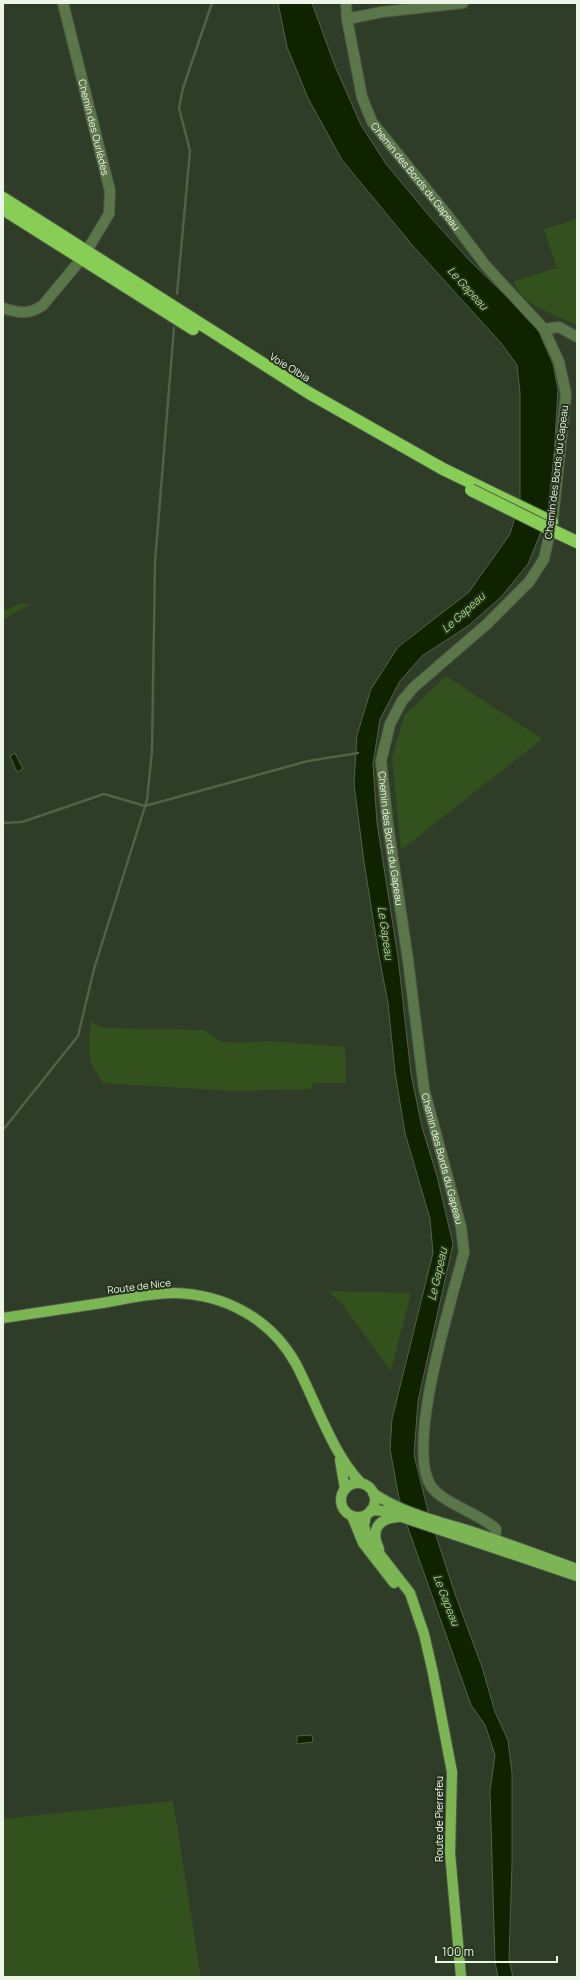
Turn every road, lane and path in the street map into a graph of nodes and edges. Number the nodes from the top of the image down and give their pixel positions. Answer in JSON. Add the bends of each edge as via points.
{"nodes":[{"id":1,"x":63,"y":3,"type":"edge"},
{"id":2,"x":346,"y":3,"type":"edge"},
{"id":3,"x":463,"y":3,"type":"edge"},
{"id":4,"x":347,"y":19,"type":"junction"},
{"id":5,"x":3,"y":198,"type":"edge"},
{"id":6,"x":3,"y":208,"type":"edge"},
{"id":7,"x":89,"y":247,"type":"dead end"},
{"id":8,"x":78,"y":263,"type":"dead end"},
{"id":9,"x":3,"y":308,"type":"edge"},
{"id":10,"x":544,"y":328,"type":"junction"},
{"id":11,"x":577,"y":337,"type":"edge"},
{"id":12,"x":472,"y":487,"type":"junction"},
{"id":13,"x":559,"y":530,"type":"junction"},
{"id":14,"x":577,"y":535,"type":"edge"},
{"id":15,"x":577,"y":542,"type":"edge"},
{"id":16,"x":3,"y":1318,"type":"edge"},
{"id":17,"x":340,"y":1456,"type":"junction"},
{"id":18,"x":361,"y":1483,"type":"junction"},
{"id":19,"x":345,"y":1489,"type":"junction"},
{"id":20,"x":373,"y":1493,"type":"junction"},
{"id":21,"x":369,"y":1512,"type":"junction"},
{"id":22,"x":352,"y":1516,"type":"junction"},
{"id":23,"x":400,"y":1517,"type":"junction"},
{"id":24,"x":448,"y":1529,"type":"junction"},
{"id":25,"x":494,"y":1542,"type":"junction"},
{"id":26,"x":381,"y":1554,"type":"junction"},
{"id":27,"x":577,"y":1569,"type":"edge"},
{"id":28,"x":577,"y":1576,"type":"edge"},
{"id":29,"x":418,"y":1617,"type":"junction"},
{"id":30,"x":461,"y":1977,"type":"edge"}],
"edges":[{"from":1,"to":7,"type":"street","name":"Chemin des Ourlèdes","via":[[110,191],[109,214]]},
{"from":2,"to":4,"type":"street","name":"Chemin des Bords du Gapeau"},
{"from":3,"to":4,"type":"street","via":[[382,12]]},
{"from":4,"to":10,"type":"street","name":"Chemin des Bords du Gapeau","via":[[362,97],[372,122],[450,217],[486,266]]},
{"from":5,"to":12,"type":"highway","name":"Voie Olbia","via":[[284,378]]},
{"from":6,"to":12,"type":"highway","name":"Voie Olbia","via":[[170,316],[301,395]]},
{"from":8,"to":9,"type":"street","via":[[37,309],[18,313]]},
{"from":10,"to":11,"type":"street","via":[[559,327]]},
{"from":10,"to":25,"type":"street","name":"Chemin des Bords du Gapeau","via":[[559,362],[566,394],[553,518],[544,559],[524,587],[487,624],[414,687],[402,701],[390,724],[381,761],[424,1088],[461,1227],[464,1252],[427,1400],[423,1435],[424,1465],[430,1485],[439,1494],[496,1529]]},
{"from":12,"to":13,"type":"highway","name":"Voie Olbia"},
{"from":13,"to":14,"type":"highway","name":"Voie Olbia"},
{"from":13,"to":15,"type":"highway","name":"Voie Olbia"},
{"from":16,"to":17,"type":"main road","name":"Route de Nice","via":[[174,1294],[227,1302],[255,1318],[278,1338],[295,1363]]},
{"from":17,"to":18,"type":"main road"},
{"from":17,"to":19,"type":"main road"},
{"from":18,"to":19,"type":"main road","via":[[352,1484]]},
{"from":18,"to":20,"type":"main road"},
{"from":19,"to":22,"type":"main road","via":[[341,1496],[342,1506]]},
{"from":20,"to":21,"type":"main road","via":[[375,1502]]},
{"from":20,"to":24,"type":"main road"},
{"from":21,"to":22,"type":"main road","via":[[362,1516]]},
{"from":21,"to":23,"type":"main road","via":[[384,1511]]},
{"from":21,"to":26,"type":"main road","via":[[365,1532]]},
{"from":22,"to":29,"type":"main road","via":[[363,1544],[399,1588]]},
{"from":23,"to":24,"type":"main road"},
{"from":23,"to":26,"type":"main road","via":[[383,1520],[378,1526],[375,1536]]},
{"from":24,"to":25,"type":"main road"},
{"from":24,"to":28,"type":"main road"},
{"from":25,"to":27,"type":"main road"},
{"from":26,"to":29,"type":"main road","via":[[410,1593]]},
{"from":29,"to":30,"type":"main road","name":"Route de Pierrefeu","via":[[433,1673],[452,1772],[450,1853]]}]}
